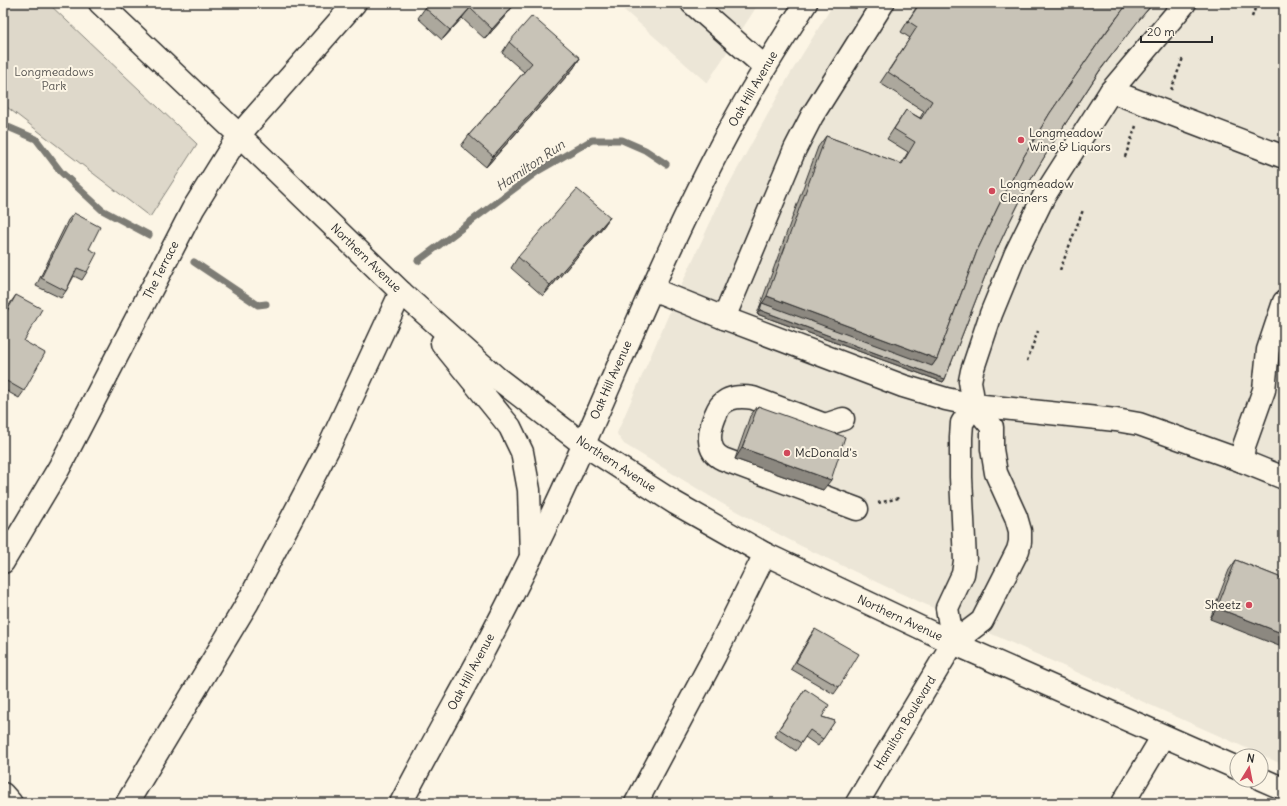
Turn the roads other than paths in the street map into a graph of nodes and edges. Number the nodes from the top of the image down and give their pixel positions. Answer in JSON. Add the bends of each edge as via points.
{"nodes":[{"id":1,"x":100,"y":3,"type":"edge"},
{"id":2,"x":356,"y":3,"type":"edge"},
{"id":3,"x":692,"y":3,"type":"edge"},
{"id":4,"x":806,"y":3,"type":"edge"},
{"id":5,"x":883,"y":3,"type":"edge"},
{"id":6,"x":1185,"y":3,"type":"edge"},
{"id":7,"x":765,"y":67,"type":"junction"},
{"id":8,"x":1111,"y":91,"type":"junction"},
{"id":9,"x":239,"y":135,"type":"junction"},
{"id":10,"x":1284,"y":157,"type":"edge"},
{"id":11,"x":652,"y":289,"type":"junction"},
{"id":12,"x":401,"y":292,"type":"junction"},
{"id":13,"x":1284,"y":302,"type":"edge"},
{"id":14,"x":724,"y":318,"type":"junction"},
{"id":15,"x":974,"y":405,"type":"junction"},
{"id":16,"x":843,"y":419,"type":"dead end"},
{"id":17,"x":584,"y":444,"type":"junction"},
{"id":18,"x":1242,"y":461,"type":"junction"},
{"id":19,"x":1284,"y":478,"type":"edge"},
{"id":20,"x":865,"y":506,"type":"road end"},
{"id":21,"x":765,"y":554,"type":"junction"},
{"id":22,"x":531,"y":557,"type":"junction"},
{"id":23,"x":3,"y":562,"type":"edge"},
{"id":24,"x":953,"y":643,"type":"junction"},
{"id":25,"x":1163,"y":736,"type":"junction"},
{"id":26,"x":1229,"y":765,"type":"edge"},
{"id":27,"x":1269,"y":782,"type":"edge"},
{"id":28,"x":1284,"y":789,"type":"edge"},
{"id":29,"x":3,"y":794,"type":"edge"},
{"id":30,"x":11,"y":803,"type":"edge"},
{"id":31,"x":127,"y":803,"type":"edge"},
{"id":32,"x":401,"y":803,"type":"edge"},
{"id":33,"x":636,"y":803,"type":"edge"},
{"id":34,"x":857,"y":803,"type":"edge"},
{"id":35,"x":1123,"y":803,"type":"edge"}],
"edges":[{"from":1,"to":9,"type":"street","name":"Northern Avenue"},
{"from":2,"to":9,"type":"street","name":"The Terrace"},
{"from":3,"to":7,"type":"street"},
{"from":4,"to":7,"type":"street","name":"Oak Hill Avenue"},
{"from":5,"to":14,"type":"street","via":[[812,116],[795,149]]},
{"from":6,"to":8,"type":"street"},
{"from":7,"to":11,"type":"street","name":"Oak Hill Avenue","via":[[727,134]]},
{"from":8,"to":10,"type":"street"},
{"from":8,"to":15,"type":"street","via":[[1044,196],[1016,253],[972,371],[970,381]]},
{"from":9,"to":12,"type":"street","name":"Northern Avenue"},
{"from":9,"to":23,"type":"street","name":"The Terrace","via":[[193,209],[59,468]]},
{"from":11,"to":14,"type":"street"},
{"from":11,"to":17,"type":"street","name":"Oak Hill Avenue"},
{"from":12,"to":17,"type":"street","name":"Northern Avenue","via":[[497,378]]},
{"from":12,"to":22,"type":"street","via":[[510,426],[522,452],[529,490]]},
{"from":12,"to":31,"type":"street","via":[[328,449],[248,602]]},
{"from":13,"to":18,"type":"street","via":[[1268,350],[1264,390],[1244,446]]},
{"from":14,"to":15,"type":"street","via":[[903,386]]},
{"from":15,"to":18,"type":"street","via":[[1130,422]]},
{"from":15,"to":24,"type":"street","via":[[962,423],[960,477],[965,561],[963,574],[947,608]]},
{"from":15,"to":24,"type":"street","via":[[992,427],[996,473],[1016,517],[1020,542],[982,621]]},
{"from":16,"to":20,"type":"street","via":[[825,425],[753,398],[738,397],[728,399],[720,405],[711,426],[710,440],[716,454],[723,459]]},
{"from":17,"to":21,"type":"street","name":"Northern Avenue","via":[[675,503]]},
{"from":17,"to":22,"type":"street","name":"Oak Hill Avenue"},
{"from":18,"to":19,"type":"street"},
{"from":21,"to":24,"type":"street","name":"Northern Avenue"},
{"from":21,"to":33,"type":"street","via":[[715,655]]},
{"from":22,"to":32,"type":"street","name":"Oak Hill Avenue"},
{"from":24,"to":25,"type":"street","name":"Northern Avenue"},
{"from":24,"to":34,"type":"street","name":"Hamilton Boulevard"},
{"from":25,"to":26,"type":"street","name":"Northern Avenue"},
{"from":25,"to":35,"type":"street"},
{"from":27,"to":28,"type":"street"},
{"from":29,"to":30,"type":"street"}]}
